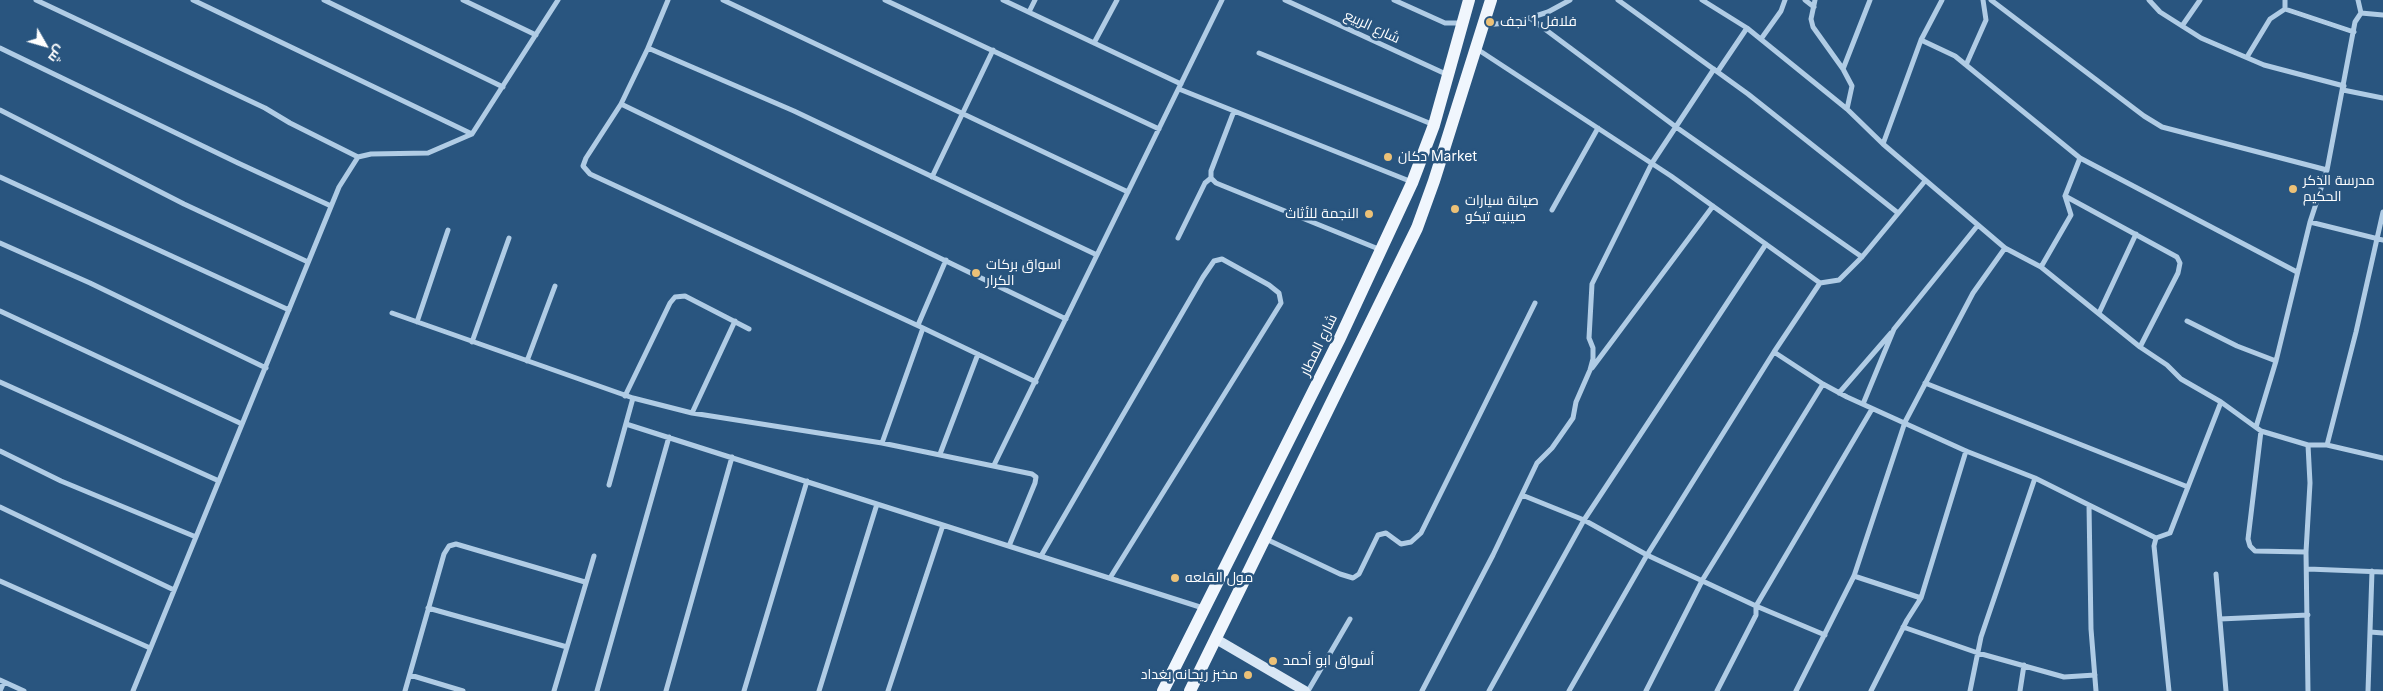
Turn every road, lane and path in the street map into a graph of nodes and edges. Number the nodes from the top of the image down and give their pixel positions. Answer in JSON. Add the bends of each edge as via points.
{"nodes":[{"id":1,"x":36,"y":0,"type":"edge"},
{"id":2,"x":193,"y":0,"type":"edge"},
{"id":3,"x":324,"y":0,"type":"edge"},
{"id":4,"x":463,"y":0,"type":"edge"},
{"id":5,"x":558,"y":0,"type":"edge"},
{"id":6,"x":668,"y":0,"type":"edge"},
{"id":7,"x":723,"y":0,"type":"edge"},
{"id":8,"x":886,"y":0,"type":"edge"},
{"id":9,"x":1003,"y":0,"type":"edge"},
{"id":10,"x":1035,"y":0,"type":"edge"},
{"id":11,"x":1117,"y":0,"type":"edge"},
{"id":12,"x":1222,"y":0,"type":"edge"},
{"id":13,"x":1285,"y":0,"type":"edge"},
{"id":14,"x":1394,"y":0,"type":"edge"},
{"id":15,"x":1469,"y":0,"type":"edge"},
{"id":16,"x":1491,"y":0,"type":"edge"},
{"id":17,"x":1570,"y":0,"type":"edge"},
{"id":18,"x":1618,"y":0,"type":"edge"},
{"id":19,"x":1702,"y":0,"type":"edge"},
{"id":20,"x":1786,"y":0,"type":"edge"},
{"id":21,"x":1805,"y":0,"type":"edge"},
{"id":22,"x":1815,"y":0,"type":"edge"},
{"id":23,"x":1870,"y":0,"type":"edge"},
{"id":24,"x":1942,"y":0,"type":"edge"},
{"id":25,"x":1983,"y":0,"type":"edge"},
{"id":26,"x":1991,"y":0,"type":"edge"},
{"id":27,"x":2149,"y":0,"type":"edge"},
{"id":28,"x":2200,"y":0,"type":"edge"},
{"id":29,"x":2285,"y":0,"type":"edge"},
{"id":30,"x":2358,"y":0,"type":"edge"},
{"id":31,"x":1814,"y":7,"type":"junction"},
{"id":32,"x":2285,"y":9,"type":"junction"},
{"id":33,"x":1029,"y":12,"type":"junction"},
{"id":34,"x":2361,"y":13,"type":"junction"},
{"id":35,"x":2383,"y":15,"type":"edge"},
{"id":36,"x":1530,"y":18,"type":"junction"},
{"id":37,"x":1463,"y":24,"type":"junction"},
{"id":38,"x":1485,"y":25,"type":"junction"},
{"id":39,"x":2182,"y":26,"type":"junction"},
{"id":40,"x":1747,"y":28,"type":"junction"},
{"id":41,"x":2354,"y":32,"type":"junction"},
{"id":42,"x":536,"y":35,"type":"junction"},
{"id":43,"x":1761,"y":39,"type":"junction"},
{"id":44,"x":1921,"y":40,"type":"junction"},
{"id":45,"x":1094,"y":43,"type":"junction"},
{"id":46,"x":0,"y":48,"type":"edge"},
{"id":47,"x":648,"y":48,"type":"junction"},
{"id":48,"x":1477,"y":49,"type":"junction"},
{"id":49,"x":993,"y":50,"type":"junction"},
{"id":50,"x":1259,"y":53,"type":"dead end"},
{"id":51,"x":2247,"y":57,"type":"junction"},
{"id":52,"x":1966,"y":65,"type":"junction"},
{"id":53,"x":1843,"y":69,"type":"junction"},
{"id":54,"x":1716,"y":70,"type":"junction"},
{"id":55,"x":1449,"y":75,"type":"junction"},
{"id":56,"x":503,"y":87,"type":"junction"},
{"id":57,"x":1180,"y":87,"type":"junction"},
{"id":58,"x":2344,"y":88,"type":"junction"},
{"id":59,"x":2383,"y":98,"type":"edge"},
{"id":60,"x":621,"y":104,"type":"junction"},
{"id":61,"x":1847,"y":109,"type":"junction"},
{"id":62,"x":0,"y":110,"type":"edge"},
{"id":63,"x":1234,"y":111,"type":"junction"},
{"id":64,"x":964,"y":112,"type":"junction"},
{"id":65,"x":1434,"y":125,"type":"junction"},
{"id":66,"x":1676,"y":127,"type":"junction"},
{"id":67,"x":1159,"y":128,"type":"junction"},
{"id":68,"x":1598,"y":128,"type":"junction"},
{"id":69,"x":472,"y":134,"type":"junction"},
{"id":70,"x":1883,"y":144,"type":"junction"},
{"id":71,"x":358,"y":157,"type":"junction"},
{"id":72,"x":2080,"y":158,"type":"junction"},
{"id":73,"x":1652,"y":163,"type":"junction"},
{"id":74,"x":2326,"y":170,"type":"junction"},
{"id":75,"x":0,"y":177,"type":"edge"},
{"id":76,"x":932,"y":177,"type":"junction"},
{"id":77,"x":1211,"y":178,"type":"junction"},
{"id":78,"x":1924,"y":181,"type":"junction"},
{"id":79,"x":1412,"y":183,"type":"junction"},
{"id":80,"x":1128,"y":192,"type":"junction"},
{"id":81,"x":2065,"y":196,"type":"junction"},
{"id":82,"x":331,"y":206,"type":"junction"},
{"id":83,"x":1714,"y":206,"type":"junction"},
{"id":84,"x":1552,"y":210,"type":"dead end"},
{"id":85,"x":2383,"y":212,"type":"edge"},
{"id":86,"x":1898,"y":213,"type":"junction"},
{"id":87,"x":2310,"y":222,"type":"junction"},
{"id":88,"x":1978,"y":225,"type":"junction"},
{"id":89,"x":448,"y":230,"type":"dead end"},
{"id":90,"x":2136,"y":234,"type":"junction"},
{"id":91,"x":509,"y":238,"type":"dead end"},
{"id":92,"x":1178,"y":238,"type":"dead end"},
{"id":93,"x":2380,"y":239,"type":"edge"},
{"id":94,"x":0,"y":243,"type":"edge"},
{"id":95,"x":1766,"y":244,"type":"junction"},
{"id":96,"x":2005,"y":248,"type":"junction"},
{"id":97,"x":1381,"y":250,"type":"junction"},
{"id":98,"x":1097,"y":255,"type":"junction"},
{"id":99,"x":1862,"y":257,"type":"junction"},
{"id":100,"x":946,"y":260,"type":"junction"},
{"id":101,"x":308,"y":262,"type":"junction"},
{"id":102,"x":2041,"y":267,"type":"junction"},
{"id":103,"x":2297,"y":272,"type":"junction"},
{"id":104,"x":1820,"y":283,"type":"junction"},
{"id":105,"x":555,"y":286,"type":"dead end"},
{"id":106,"x":1535,"y":303,"type":"dead end"},
{"id":107,"x":289,"y":310,"type":"junction"},
{"id":108,"x":0,"y":311,"type":"edge"},
{"id":109,"x":392,"y":313,"type":"dead end"},
{"id":110,"x":2099,"y":313,"type":"junction"},
{"id":111,"x":1066,"y":318,"type":"junction"},
{"id":112,"x":2187,"y":321,"type":"dead end"},
{"id":113,"x":417,"y":322,"type":"junction"},
{"id":114,"x":735,"y":322,"type":"junction"},
{"id":115,"x":1347,"y":322,"type":"junction"},
{"id":116,"x":920,"y":326,"type":"junction"},
{"id":117,"x":749,"y":329,"type":"dead end"},
{"id":118,"x":1894,"y":329,"type":"junction"},
{"id":119,"x":1367,"y":332,"type":"junction"},
{"id":120,"x":472,"y":342,"type":"junction"},
{"id":121,"x":2140,"y":347,"type":"junction"},
{"id":122,"x":1774,"y":352,"type":"junction"},
{"id":123,"x":978,"y":354,"type":"junction"},
{"id":124,"x":1329,"y":359,"type":"junction"},
{"id":125,"x":527,"y":361,"type":"junction"},
{"id":126,"x":2276,"y":361,"type":"junction"},
{"id":127,"x":1350,"y":367,"type":"junction"},
{"id":128,"x":266,"y":368,"type":"junction"},
{"id":129,"x":1590,"y":370,"type":"junction"},
{"id":130,"x":0,"y":382,"type":"edge"},
{"id":131,"x":1036,"y":382,"type":"junction"},
{"id":132,"x":1823,"y":384,"type":"junction"},
{"id":133,"x":1925,"y":384,"type":"junction"},
{"id":134,"x":1839,"y":393,"type":"junction"},
{"id":135,"x":625,"y":396,"type":"junction"},
{"id":136,"x":633,"y":398,"type":"junction"},
{"id":137,"x":2221,"y":402,"type":"junction"},
{"id":138,"x":1863,"y":404,"type":"junction"},
{"id":139,"x":1872,"y":409,"type":"junction"},
{"id":140,"x":692,"y":413,"type":"junction"},
{"id":141,"x":1905,"y":422,"type":"junction"},
{"id":142,"x":242,"y":424,"type":"junction"},
{"id":143,"x":626,"y":424,"type":"junction"},
{"id":144,"x":2256,"y":427,"type":"junction"},
{"id":145,"x":2261,"y":431,"type":"junction"},
{"id":146,"x":669,"y":437,"type":"junction"},
{"id":147,"x":882,"y":443,"type":"junction"},
{"id":148,"x":2308,"y":445,"type":"junction"},
{"id":149,"x":2327,"y":445,"type":"junction"},
{"id":150,"x":0,"y":451,"type":"edge"},
{"id":151,"x":1966,"y":451,"type":"junction"},
{"id":152,"x":940,"y":454,"type":"junction"},
{"id":153,"x":732,"y":458,"type":"junction"},
{"id":154,"x":2383,"y":458,"type":"edge"},
{"id":155,"x":994,"y":465,"type":"junction"},
{"id":156,"x":2034,"y":478,"type":"junction"},
{"id":157,"x":219,"y":481,"type":"junction"},
{"id":158,"x":807,"y":481,"type":"junction"},
{"id":159,"x":609,"y":484,"type":"dead end"},
{"id":160,"x":2188,"y":487,"type":"junction"},
{"id":161,"x":1522,"y":494,"type":"junction"},
{"id":162,"x":877,"y":504,"type":"junction"},
{"id":163,"x":2089,"y":505,"type":"junction"},
{"id":164,"x":0,"y":508,"type":"edge"},
{"id":165,"x":1584,"y":520,"type":"junction"},
{"id":166,"x":944,"y":525,"type":"junction"},
{"id":167,"x":196,"y":537,"type":"junction"},
{"id":168,"x":1266,"y":538,"type":"junction"},
{"id":169,"x":2156,"y":538,"type":"junction"},
{"id":170,"x":1009,"y":546,"type":"junction"},
{"id":171,"x":2306,"y":552,"type":"junction"},
{"id":172,"x":1647,"y":554,"type":"junction"},
{"id":173,"x":594,"y":556,"type":"dead end"},
{"id":174,"x":1041,"y":556,"type":"junction"},
{"id":175,"x":2308,"y":569,"type":"junction"},
{"id":176,"x":2372,"y":572,"type":"junction"},
{"id":177,"x":2383,"y":572,"type":"edge"},
{"id":178,"x":2216,"y":574,"type":"dead end"},
{"id":179,"x":1854,"y":576,"type":"junction"},
{"id":180,"x":1110,"y":578,"type":"junction"},
{"id":181,"x":1703,"y":579,"type":"junction"},
{"id":182,"x":0,"y":581,"type":"edge"},
{"id":183,"x":585,"y":582,"type":"junction"},
{"id":184,"x":174,"y":590,"type":"junction"},
{"id":185,"x":1921,"y":598,"type":"junction"},
{"id":186,"x":1756,"y":606,"type":"junction"},
{"id":187,"x":428,"y":608,"type":"junction"},
{"id":188,"x":1204,"y":608,"type":"junction"},
{"id":189,"x":2308,"y":615,"type":"junction"},
{"id":190,"x":1350,"y":619,"type":"dead end"},
{"id":191,"x":2220,"y":619,"type":"junction"},
{"id":192,"x":1903,"y":627,"type":"junction"},
{"id":193,"x":2370,"y":632,"type":"junction"},
{"id":194,"x":2383,"y":632,"type":"edge"},
{"id":195,"x":1825,"y":635,"type":"junction"},
{"id":196,"x":1216,"y":639,"type":"junction"},
{"id":197,"x":567,"y":647,"type":"junction"},
{"id":198,"x":150,"y":648,"type":"junction"},
{"id":199,"x":1978,"y":653,"type":"junction"},
{"id":200,"x":2024,"y":666,"type":"junction"},
{"id":201,"x":410,"y":675,"type":"junction"},
{"id":202,"x":2095,"y":675,"type":"junction"},
{"id":203,"x":2,"y":681,"type":"edge"},
{"id":204,"x":0,"y":691,"type":"edge"},
{"id":205,"x":24,"y":691,"type":"edge"},
{"id":206,"x":133,"y":691,"type":"edge"},
{"id":207,"x":405,"y":691,"type":"edge"},
{"id":208,"x":463,"y":691,"type":"edge"},
{"id":209,"x":554,"y":691,"type":"edge"},
{"id":210,"x":597,"y":691,"type":"edge"},
{"id":211,"x":666,"y":691,"type":"edge"},
{"id":212,"x":744,"y":691,"type":"edge"},
{"id":213,"x":819,"y":691,"type":"edge"},
{"id":214,"x":888,"y":691,"type":"edge"},
{"id":215,"x":1163,"y":691,"type":"edge"},
{"id":216,"x":1190,"y":691,"type":"edge"},
{"id":217,"x":1306,"y":691,"type":"edge"},
{"id":218,"x":1422,"y":691,"type":"edge"},
{"id":219,"x":1490,"y":691,"type":"edge"},
{"id":220,"x":1569,"y":691,"type":"edge"},
{"id":221,"x":1646,"y":691,"type":"edge"},
{"id":222,"x":1717,"y":691,"type":"edge"},
{"id":223,"x":1796,"y":691,"type":"edge"},
{"id":224,"x":1871,"y":691,"type":"edge"},
{"id":225,"x":1970,"y":691,"type":"edge"},
{"id":226,"x":2020,"y":691,"type":"edge"},
{"id":227,"x":2096,"y":691,"type":"edge"},
{"id":228,"x":2169,"y":691,"type":"edge"},
{"id":229,"x":2226,"y":691,"type":"edge"},
{"id":230,"x":2308,"y":691,"type":"edge"},
{"id":231,"x":2368,"y":691,"type":"edge"}],
"edges":[{"from":1,"to":71,"type":"street","via":[[265,108]]},
{"from":2,"to":69,"type":"street"},
{"from":3,"to":56,"type":"street"},
{"from":4,"to":42,"type":"street"},
{"from":5,"to":42,"type":"street"},
{"from":6,"to":47,"type":"street"},
{"from":7,"to":64,"type":"street"},
{"from":8,"to":49,"type":"street"},
{"from":9,"to":33,"type":"street"},
{"from":10,"to":33,"type":"street"},
{"from":11,"to":45,"type":"street"},
{"from":12,"to":57,"type":"street"},
{"from":13,"to":55,"type":"street","name":"شارع الربيع"},
{"from":14,"to":37,"type":"street","via":[[1445,23]]},
{"from":15,"to":37,"type":"main road","name":"شارع المطار"},
{"from":16,"to":38,"type":"main road"},
{"from":17,"to":36,"type":"street"},
{"from":18,"to":54,"type":"street"},
{"from":19,"to":40,"type":"street"},
{"from":20,"to":43,"type":"street","via":[[1782,11]]},
{"from":21,"to":31,"type":"street"},
{"from":22,"to":31,"type":"street"},
{"from":23,"to":53,"type":"street"},
{"from":24,"to":44,"type":"street"},
{"from":25,"to":52,"type":"street","via":[[1986,20]]},
{"from":26,"to":74,"type":"street","via":[[2162,127]]},
{"from":27,"to":39,"type":"street","via":[[2160,12]]},
{"from":28,"to":39,"type":"street"},
{"from":29,"to":32,"type":"street"},
{"from":30,"to":34,"type":"street"},
{"from":31,"to":53,"type":"street","via":[[1811,19],[1814,27]]},
{"from":32,"to":41,"type":"street"},
{"from":32,"to":51,"type":"street","via":[[2270,19]]},
{"from":33,"to":45,"type":"street"},
{"from":34,"to":35,"type":"street"},
{"from":34,"to":41,"type":"street","via":[[2355,22]]},
{"from":36,"to":38,"type":"street"},
{"from":36,"to":66,"type":"street"},
{"from":37,"to":55,"type":"main road","name":"شارع المطار"},
{"from":38,"to":48,"type":"main road"},
{"from":39,"to":51,"type":"street"},
{"from":40,"to":43,"type":"street"},
{"from":40,"to":54,"type":"street"},
{"from":41,"to":58,"type":"street"},
{"from":42,"to":56,"type":"street"},
{"from":43,"to":61,"type":"street"},
{"from":44,"to":52,"type":"street","via":[[1955,56]]},
{"from":44,"to":70,"type":"street"},
{"from":45,"to":57,"type":"street"},
{"from":46,"to":82,"type":"street"},
{"from":47,"to":60,"type":"street"},
{"from":47,"to":76,"type":"street","via":[[794,111]]},
{"from":48,"to":68,"type":"street"},
{"from":48,"to":119,"type":"main road","via":[[1416,228]]},
{"from":49,"to":64,"type":"street"},
{"from":49,"to":67,"type":"street"},
{"from":50,"to":65,"type":"street"},
{"from":51,"to":58,"type":"street"},
{"from":52,"to":72,"type":"street"},
{"from":53,"to":61,"type":"street","via":[[1852,86]]},
{"from":54,"to":66,"type":"street"},
{"from":54,"to":86,"type":"street"},
{"from":55,"to":65,"type":"main road","name":"شارع المطار"},
{"from":56,"to":69,"type":"street"},
{"from":57,"to":63,"type":"street"},
{"from":57,"to":67,"type":"street"},
{"from":58,"to":59,"type":"street"},
{"from":58,"to":74,"type":"street"},
{"from":60,"to":100,"type":"street"},
{"from":60,"to":116,"type":"street","via":[[586,158],[583,166],[590,174]]},
{"from":61,"to":70,"type":"street"},
{"from":62,"to":101,"type":"street","via":[[184,204]]},
{"from":63,"to":77,"type":"street"},
{"from":63,"to":79,"type":"street"},
{"from":64,"to":76,"type":"street"},
{"from":64,"to":80,"type":"street"},
{"from":65,"to":79,"type":"main road","name":"شارع المطار"},
{"from":66,"to":73,"type":"street"},
{"from":66,"to":99,"type":"street"},
{"from":67,"to":80,"type":"street"},
{"from":68,"to":73,"type":"street"},
{"from":68,"to":84,"type":"street"},
{"from":69,"to":71,"type":"street","via":[[428,153]]},
{"from":70,"to":78,"type":"street"},
{"from":71,"to":82,"type":"street","via":[[338,187]]},
{"from":72,"to":81,"type":"street"},
{"from":72,"to":103,"type":"street"},
{"from":73,"to":83,"type":"street"},
{"from":73,"to":129,"type":"street","via":[[1592,284]]},
{"from":74,"to":87,"type":"street"},
{"from":75,"to":107,"type":"street"},
{"from":76,"to":98,"type":"street"},
{"from":77,"to":92,"type":"street","via":[[1205,183]]},
{"from":77,"to":97,"type":"street","via":[[1216,183]]},
{"from":78,"to":86,"type":"street"},
{"from":78,"to":88,"type":"street"},
{"from":79,"to":97,"type":"main road","name":"شارع المطار"},
{"from":80,"to":98,"type":"street"},
{"from":81,"to":90,"type":"street"},
{"from":81,"to":102,"type":"street","via":[[2071,215]]},
{"from":82,"to":101,"type":"street"},
{"from":83,"to":95,"type":"street"},
{"from":83,"to":129,"type":"street"},
{"from":85,"to":93,"type":"street"},
{"from":86,"to":99,"type":"street"},
{"from":87,"to":93,"type":"street"},
{"from":87,"to":103,"type":"street"},
{"from":88,"to":96,"type":"street"},
{"from":88,"to":118,"type":"street"},
{"from":89,"to":113,"type":"street"},
{"from":90,"to":110,"type":"street"},
{"from":90,"to":121,"type":"street","via":[[2177,256],[2180,263]]},
{"from":91,"to":120,"type":"street"},
{"from":93,"to":149,"type":"street"},
{"from":94,"to":128,"type":"street"},
{"from":95,"to":104,"type":"street"},
{"from":95,"to":165,"type":"street"},
{"from":96,"to":102,"type":"street"},
{"from":96,"to":133,"type":"street","via":[[1973,293]]},
{"from":97,"to":115,"type":"main road","name":"شارع المطار"},
{"from":98,"to":111,"type":"street"},
{"from":99,"to":104,"type":"street","via":[[1840,280]]},
{"from":100,"to":111,"type":"street"},
{"from":100,"to":116,"type":"street"},
{"from":101,"to":107,"type":"street"},
{"from":102,"to":110,"type":"street"},
{"from":103,"to":126,"type":"street"},
{"from":104,"to":122,"type":"street"},
{"from":105,"to":125,"type":"street"},
{"from":106,"to":168,"type":"street","via":[[1416,538],[1401,544],[1386,533],[1378,536],[1359,574],[1352,578]]},
{"from":107,"to":128,"type":"street"},
{"from":108,"to":142,"type":"street"},
{"from":109,"to":113,"type":"street"},
{"from":110,"to":121,"type":"street"},
{"from":111,"to":131,"type":"street"},
{"from":112,"to":126,"type":"street","via":[[2236,346]]},
{"from":113,"to":120,"type":"street"},
{"from":114,"to":117,"type":"street"},
{"from":114,"to":135,"type":"street","via":[[685,296],[675,297]]},
{"from":114,"to":140,"type":"street"},
{"from":115,"to":119,"type":"main road","via":[[1354,331]]},
{"from":115,"to":124,"type":"main road","name":"شارع المطار"},
{"from":116,"to":123,"type":"street"},
{"from":116,"to":147,"type":"street"},
{"from":118,"to":134,"type":"street"},
{"from":118,"to":138,"type":"street"},
{"from":119,"to":127,"type":"main road"},
{"from":120,"to":125,"type":"street"},
{"from":121,"to":137,"type":"street","via":[[2181,379]]},
{"from":122,"to":132,"type":"street"},
{"from":122,"to":172,"type":"street"},
{"from":123,"to":131,"type":"street"},
{"from":123,"to":152,"type":"street"},
{"from":124,"to":127,"type":"main road","via":[[1342,359]]},
{"from":124,"to":188,"type":"main road","name":"شارع المطار"},
{"from":125,"to":135,"type":"street"},
{"from":126,"to":144,"type":"street"},
{"from":127,"to":168,"type":"main road"},
{"from":128,"to":142,"type":"street"},
{"from":129,"to":161,"type":"street","via":[[1576,402],[1573,418],[1537,463]]},
{"from":130,"to":157,"type":"street"},
{"from":131,"to":155,"type":"street"},
{"from":132,"to":134,"type":"street"},
{"from":132,"to":181,"type":"street"},
{"from":133,"to":141,"type":"street"},
{"from":133,"to":160,"type":"street"},
{"from":134,"to":138,"type":"street"},
{"from":135,"to":136,"type":"street"},
{"from":136,"to":140,"type":"street"},
{"from":136,"to":143,"type":"street"},
{"from":137,"to":144,"type":"street"},
{"from":137,"to":160,"type":"street"},
{"from":138,"to":139,"type":"street"},
{"from":139,"to":141,"type":"street"},
{"from":139,"to":186,"type":"street"},
{"from":140,"to":147,"type":"street"},
{"from":141,"to":151,"type":"street"},
{"from":141,"to":179,"type":"street"},
{"from":142,"to":157,"type":"street"},
{"from":143,"to":146,"type":"street"},
{"from":143,"to":159,"type":"street"},
{"from":144,"to":145,"type":"street"},
{"from":145,"to":148,"type":"street"},
{"from":145,"to":171,"type":"street","via":[[2248,539],[2250,546],[2255,551]]},
{"from":146,"to":153,"type":"street"},
{"from":146,"to":210,"type":"street"},
{"from":147,"to":152,"type":"street"},
{"from":148,"to":149,"type":"street"},
{"from":148,"to":171,"type":"street","via":[[2310,483]]},
{"from":149,"to":154,"type":"street"},
{"from":150,"to":167,"type":"street","via":[[61,481]]},
{"from":151,"to":156,"type":"street"},
{"from":151,"to":185,"type":"street"},
{"from":152,"to":155,"type":"street"},
{"from":153,"to":158,"type":"street"},
{"from":153,"to":211,"type":"street"},
{"from":155,"to":170,"type":"street","via":[[1036,477]]},
{"from":156,"to":163,"type":"street"},
{"from":156,"to":199,"type":"street"},
{"from":157,"to":167,"type":"street"},
{"from":158,"to":162,"type":"street"},
{"from":158,"to":212,"type":"street"},
{"from":160,"to":169,"type":"street","via":[[2170,533]]},
{"from":161,"to":165,"type":"street"},
{"from":161,"to":218,"type":"street"},
{"from":162,"to":166,"type":"street"},
{"from":162,"to":213,"type":"street"},
{"from":163,"to":169,"type":"street"},
{"from":163,"to":202,"type":"street"},
{"from":164,"to":184,"type":"street"},
{"from":165,"to":172,"type":"street"},
{"from":165,"to":219,"type":"street"},
{"from":166,"to":170,"type":"street"},
{"from":166,"to":214,"type":"street"},
{"from":167,"to":184,"type":"street"},
{"from":168,"to":196,"type":"main road"},
{"from":169,"to":228,"type":"street","via":[[2154,546]]},
{"from":170,"to":174,"type":"street"},
{"from":171,"to":175,"type":"street"},
{"from":172,"to":181,"type":"street"},
{"from":172,"to":220,"type":"street"},
{"from":173,"to":183,"type":"street"},
{"from":174,"to":180,"type":"street"},
{"from":174,"to":180,"type":"street","via":[[1203,277],[1214,261],[1222,259],[1269,285],[1279,293],[1281,304]]},
{"from":175,"to":176,"type":"street"},
{"from":175,"to":189,"type":"street"},
{"from":176,"to":177,"type":"street"},
{"from":176,"to":193,"type":"street"},
{"from":178,"to":191,"type":"street"},
{"from":179,"to":185,"type":"street"},
{"from":179,"to":195,"type":"street"},
{"from":180,"to":188,"type":"street"},
{"from":181,"to":186,"type":"street"},
{"from":181,"to":221,"type":"street"},
{"from":182,"to":198,"type":"street"},
{"from":183,"to":187,"type":"street","via":[[456,544],[449,546],[444,554]]},
{"from":183,"to":197,"type":"street"},
{"from":184,"to":198,"type":"street"},
{"from":185,"to":192,"type":"street"},
{"from":186,"to":195,"type":"street"},
{"from":186,"to":222,"type":"street","via":[[1756,615]]},
{"from":187,"to":197,"type":"street"},
{"from":187,"to":201,"type":"street"},
{"from":188,"to":215,"type":"main road","name":"شارع المطار"},
{"from":189,"to":191,"type":"street"},
{"from":189,"to":230,"type":"street"},
{"from":190,"to":217,"type":"street"},
{"from":191,"to":229,"type":"street"},
{"from":192,"to":199,"type":"street"},
{"from":192,"to":224,"type":"street"},
{"from":193,"to":194,"type":"street"},
{"from":193,"to":231,"type":"street"},
{"from":195,"to":223,"type":"street"},
{"from":196,"to":216,"type":"main road"},
{"from":196,"to":217,"type":"street"},
{"from":197,"to":209,"type":"street"},
{"from":198,"to":206,"type":"street"},
{"from":199,"to":200,"type":"street"},
{"from":199,"to":225,"type":"street"},
{"from":200,"to":202,"type":"street","via":[[2064,677]]},
{"from":200,"to":226,"type":"street"},
{"from":201,"to":207,"type":"street"},
{"from":201,"to":208,"type":"street"},
{"from":202,"to":227,"type":"street"},
{"from":203,"to":204,"type":"street"},
{"from":203,"to":205,"type":"street"}]}
